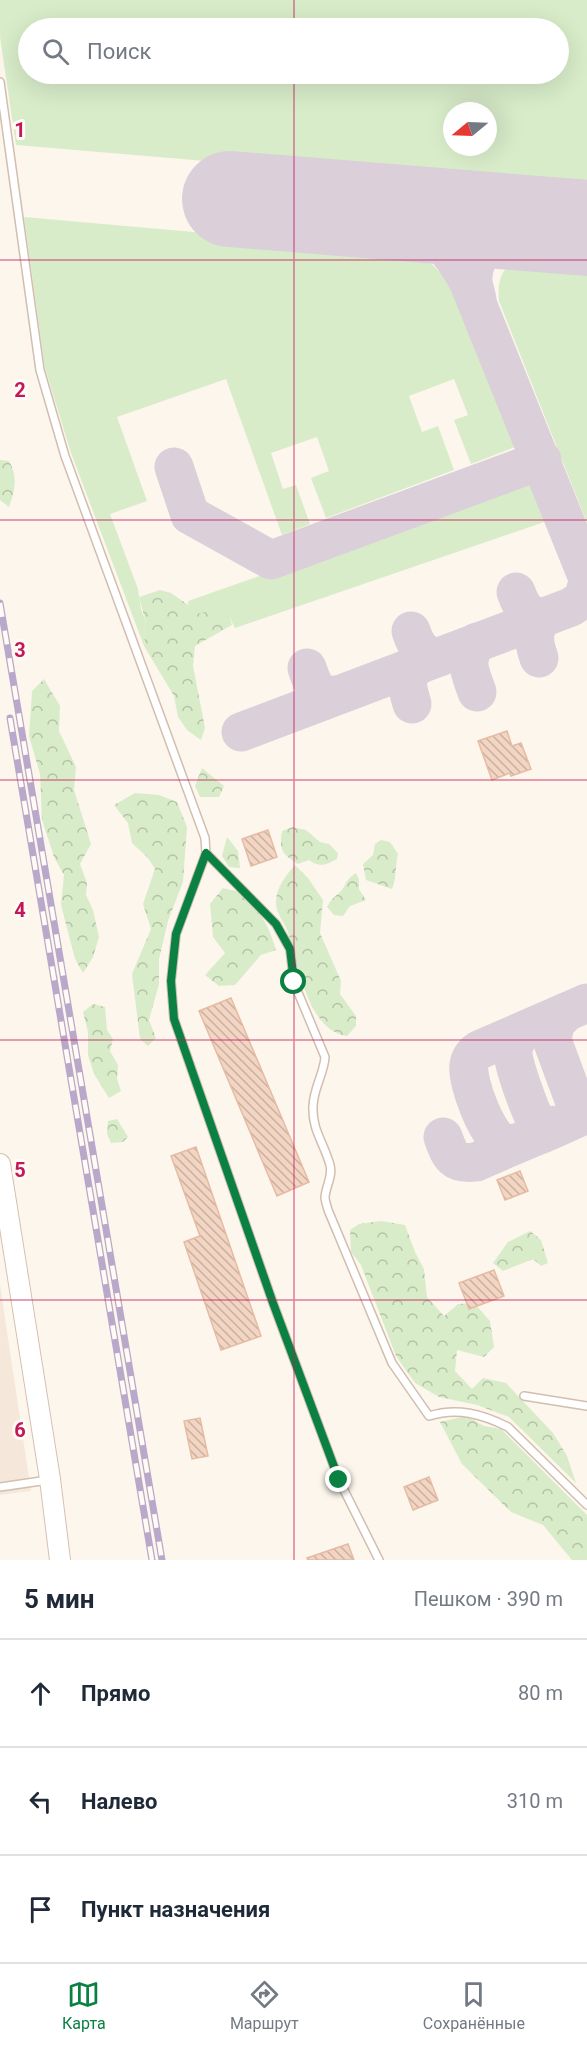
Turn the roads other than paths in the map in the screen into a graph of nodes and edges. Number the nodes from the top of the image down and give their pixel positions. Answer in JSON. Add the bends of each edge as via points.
{"nodes":[{"id":1,"x":0,"y":82,"type":"edge"},
{"id":2,"x":206,"y":853,"type":"junction"},
{"id":3,"x":0,"y":1164,"type":"edge"},
{"id":4,"x":524,"y":1396,"type":"dead end"},
{"id":5,"x":587,"y":1406,"type":"edge"},
{"id":6,"x":50,"y":1479,"type":"junction"},
{"id":7,"x":0,"y":1487,"type":"edge"},
{"id":8,"x":587,"y":1505,"type":"edge"},
{"id":9,"x":60,"y":1560,"type":"edge"},
{"id":10,"x":379,"y":1560,"type":"edge"}],
"edges":[{"from":1,"to":2,"type":"lane","via":[[40,370],[65,456],[205,838]]},
{"from":2,"to":8,"type":"lane","via":[[276,924],[290,949],[294,982],[324,1057],[314,1090],[313,1125],[330,1166],[325,1197],[328,1210],[392,1363],[429,1416],[458,1410],[508,1427]]},
{"from":2,"to":10,"type":"lane","via":[[176,934],[171,981],[174,1019],[339,1480]]},
{"from":3,"to":6,"type":"main road"},
{"from":4,"to":5,"type":"lane"},
{"from":6,"to":7,"type":"lane"},
{"from":6,"to":9,"type":"main road"}]}
